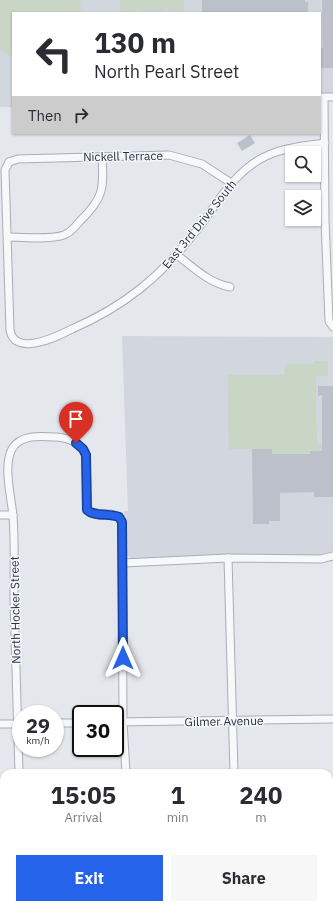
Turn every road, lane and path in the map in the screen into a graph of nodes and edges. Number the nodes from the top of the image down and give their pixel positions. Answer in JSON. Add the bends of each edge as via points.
{"nodes":[{"id":1,"x":322,"y":97,"type":"edge"},
{"id":2,"x":333,"y":97,"type":"edge"},
{"id":3,"x":325,"y":143,"type":"junction"},
{"id":4,"x":102,"y":157,"type":"junction"},
{"id":5,"x":232,"y":183,"type":"junction"},
{"id":6,"x":8,"y":237,"type":"junction"},
{"id":7,"x":177,"y":254,"type":"junction"},
{"id":8,"x":230,"y":287,"type":"dead end"},
{"id":9,"x":333,"y":327,"type":"edge"},
{"id":10,"x":0,"y":515,"type":"edge"},
{"id":11,"x":13,"y":515,"type":"junction"},
{"id":12,"x":333,"y":556,"type":"edge"},
{"id":13,"x":228,"y":558,"type":"junction"},
{"id":14,"x":123,"y":563,"type":"junction"},
{"id":15,"x":18,"y":705,"type":"edge"},
{"id":16,"x":119,"y":705,"type":"edge"},
{"id":17,"x":333,"y":719,"type":"edge"},
{"id":18,"x":232,"y":720,"type":"junction"},
{"id":19,"x":124,"y":722,"type":"edge"},
{"id":20,"x":0,"y":724,"type":"edge"},
{"id":21,"x":12,"y":724,"type":"edge"},
{"id":22,"x":19,"y":757,"type":"edge"},
{"id":23,"x":124,"y":757,"type":"edge"},
{"id":24,"x":19,"y":769,"type":"edge"},
{"id":25,"x":125,"y":769,"type":"edge"},
{"id":26,"x":234,"y":769,"type":"edge"}],
"edges":[{"from":1,"to":2,"type":"street"},
{"from":1,"to":3,"type":"street"},
{"from":3,"to":5,"type":"street","name":"East 3rd Drive South","via":[[299,146],[270,154],[251,165]]},
{"from":3,"to":9,"type":"street","via":[[324,220],[328,313]]},
{"from":4,"to":5,"type":"street","name":"Nickell Terrace","via":[[169,155],[188,159],[216,171]]},
{"from":4,"to":6,"type":"street","via":[[101,195],[70,232],[56,236]]},
{"from":4,"to":6,"type":"street","name":"Nickell Terrace","via":[[7,160]]},
{"from":5,"to":7,"type":"street","name":"East 3rd Drive South"},
{"from":6,"to":7,"type":"street","name":"East 3rd Drive South","via":[[10,336],[22,344],[44,342],[91,321],[135,295]]},
{"from":7,"to":8,"type":"street","via":[[207,279]]},
{"from":10,"to":11,"type":"street"},
{"from":11,"to":14,"type":"street","name":"North Hocker Street","via":[[8,465],[12,448],[19,441],[33,437],[62,437],[76,443],[82,447],[86,455],[87,510],[90,513],[119,517],[122,522]]},
{"from":11,"to":15,"type":"street","name":"North Hocker Street"},
{"from":12,"to":13,"type":"street","via":[[321,559]]},
{"from":13,"to":14,"type":"street"},
{"from":13,"to":18,"type":"street"},
{"from":14,"to":16,"type":"street"},
{"from":17,"to":18,"type":"street","name":"Gilmer Avenue"},
{"from":18,"to":19,"type":"street","name":"Gilmer Avenue"},
{"from":18,"to":26,"type":"street"},
{"from":20,"to":21,"type":"street"},
{"from":22,"to":24,"type":"street","name":"North Hocker Street"},
{"from":23,"to":25,"type":"street"}]}
